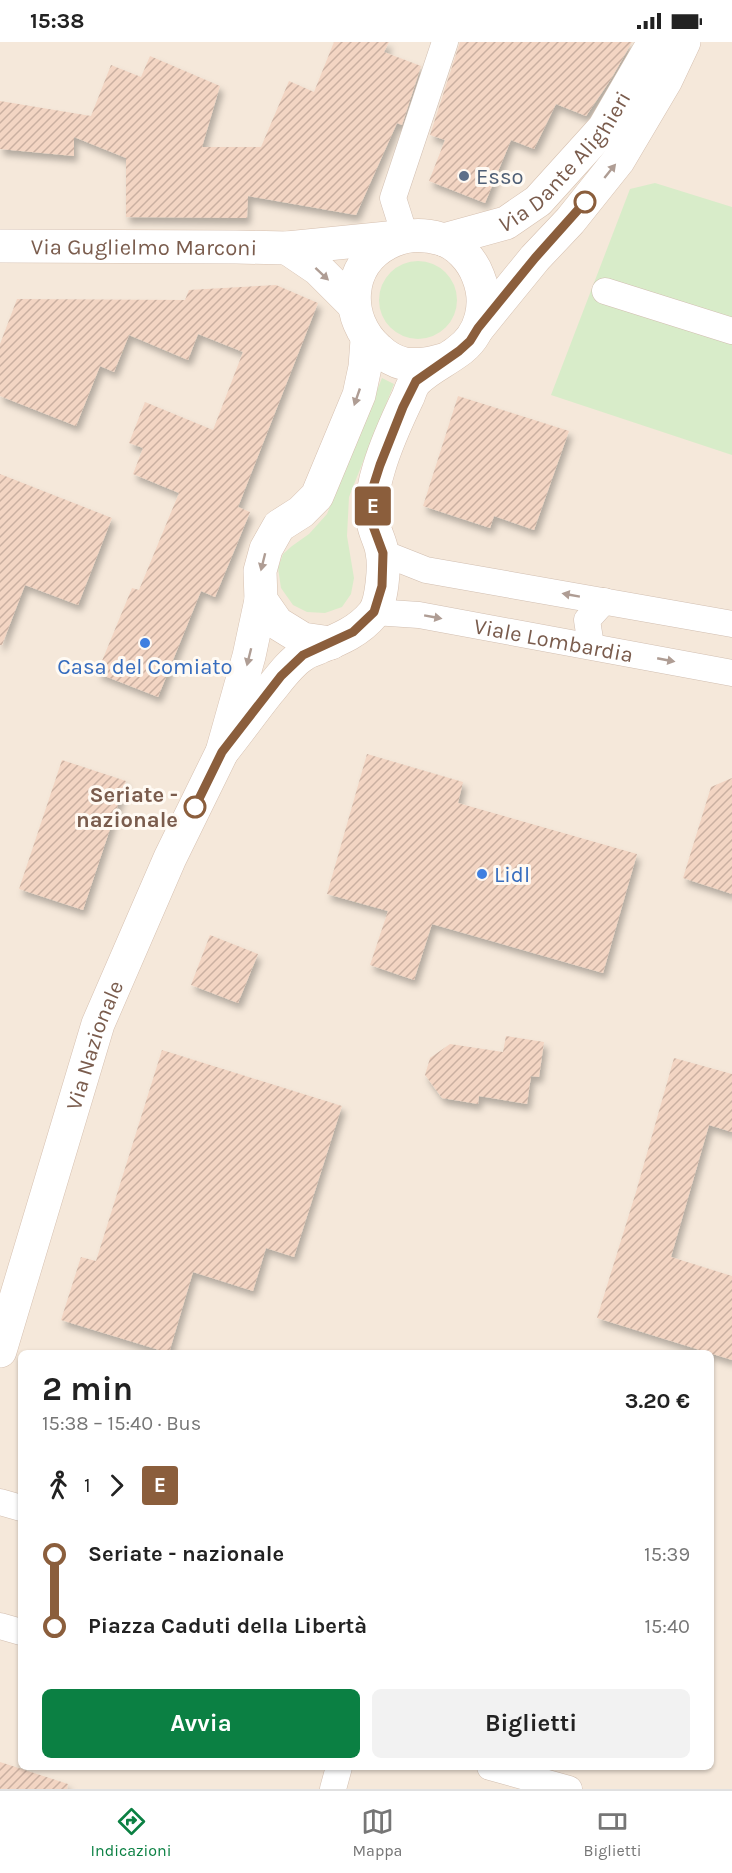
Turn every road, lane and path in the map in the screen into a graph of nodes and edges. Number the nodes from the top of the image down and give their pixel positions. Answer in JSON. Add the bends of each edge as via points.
{"nodes":[{"id":1,"x":445,"y":42,"type":"edge"},
{"id":2,"x":654,"y":42,"type":"edge"},
{"id":3,"x":684,"y":42,"type":"edge"},
{"id":4,"x":405,"y":236,"type":"junction"},
{"id":5,"x":444,"y":240,"type":"junction"},
{"id":6,"x":0,"y":246,"type":"edge"},
{"id":7,"x":286,"y":248,"type":"junction"},
{"id":8,"x":604,"y":291,"type":"dead end"},
{"id":9,"x":354,"y":305,"type":"junction"},
{"id":10,"x":478,"y":328,"type":"junction"},
{"id":11,"x":732,"y":331,"type":"edge"},
{"id":12,"x":367,"y":340,"type":"junction"},
{"id":13,"x":446,"y":359,"type":"junction"},
{"id":14,"x":383,"y":553,"type":"junction"},
{"id":15,"x":261,"y":600,"type":"junction"},
{"id":16,"x":604,"y":601,"type":"junction"},
{"id":17,"x":374,"y":612,"type":"junction"},
{"id":18,"x":732,"y":624,"type":"edge"},
{"id":19,"x":331,"y":643,"type":"junction"},
{"id":20,"x":591,"y":646,"type":"junction"},
{"id":21,"x":732,"y":673,"type":"edge"},
{"id":22,"x":222,"y":752,"type":"junction"},
{"id":23,"x":0,"y":1351,"type":"edge"},
{"id":24,"x":0,"y":1502,"type":"edge"},
{"id":25,"x":18,"y":1507,"type":"edge"},
{"id":26,"x":0,"y":1626,"type":"edge"},
{"id":27,"x":18,"y":1631,"type":"edge"},
{"id":28,"x":338,"y":1770,"type":"edge"},
{"id":29,"x":501,"y":1770,"type":"edge"},
{"id":30,"x":333,"y":1789,"type":"edge"},
{"id":31,"x":569,"y":1789,"type":"edge"}],
"edges":[{"from":1,"to":4,"type":"street","via":[[393,198]]},
{"from":2,"to":5,"type":"main road","name":"Via Dante Alighieri","via":[[604,128],[538,201],[506,222]]},
{"from":10,"to":3,"type":"main road","name":"Via Dante Alighieri","one_way":true,"via":[[618,161]]},
{"from":4,"to":5,"type":"main road","via":[[425,235]]},
{"from":4,"to":7,"type":"main road","name":"Via Guglielmo Marconi"},
{"from":4,"to":9,"type":"main road","via":[[373,254],[355,286]]},
{"from":5,"to":10,"type":"main road","via":[[461,250],[475,267],[484,308]]},
{"from":6,"to":7,"type":"main road","name":"Via Guglielmo Marconi"},
{"from":7,"to":9,"type":"main road","name":"Via Guglielmo Marconi","one_way":true,"via":[[318,269]]},
{"from":8,"to":11,"type":"street"},
{"from":9,"to":12,"type":"main road"},
{"from":10,"to":13,"type":"main road","via":[[470,341]]},
{"from":12,"to":13,"type":"main road","via":[[383,355],[403,363],[425,365]]},
{"from":12,"to":15,"type":"main road","name":"Via Nazionale","one_way":true,"via":[[359,395],[317,496],[279,526],[266,549],[260,571]]},
{"from":13,"to":14,"type":"main road","via":[[416,381],[380,465],[372,490],[373,526]]},
{"from":16,"to":14,"type":"street","name":"Viale Lombardia","one_way":true,"via":[[426,570]]},
{"from":14,"to":17,"type":"main road","via":[[382,586]]},
{"from":15,"to":19,"type":"main road","via":[[277,623],[303,639]]},
{"from":15,"to":22,"type":"main road","name":"Via Nazionale","one_way":true},
{"from":16,"to":18,"type":"street","name":"Viale Lombardia"},
{"from":16,"to":20,"type":"street","via":[[587,620]]},
{"from":17,"to":19,"type":"main road","name":"Via Nazionale","via":[[353,632]]},
{"from":17,"to":20,"type":"street","name":"Viale Lombardia","one_way":true,"via":[[419,615]]},
{"from":19,"to":22,"type":"main road","name":"Via Nazionale","via":[[303,655],[281,676]]},
{"from":20,"to":21,"type":"street","name":"Viale Lombardia","one_way":true},
{"from":22,"to":23,"type":"main road","name":"Via Nazionale","via":[[170,858],[98,1024]]},
{"from":24,"to":25,"type":"street"},
{"from":26,"to":27,"type":"street"},
{"from":28,"to":30,"type":"street"},
{"from":29,"to":31,"type":"street"}]}
